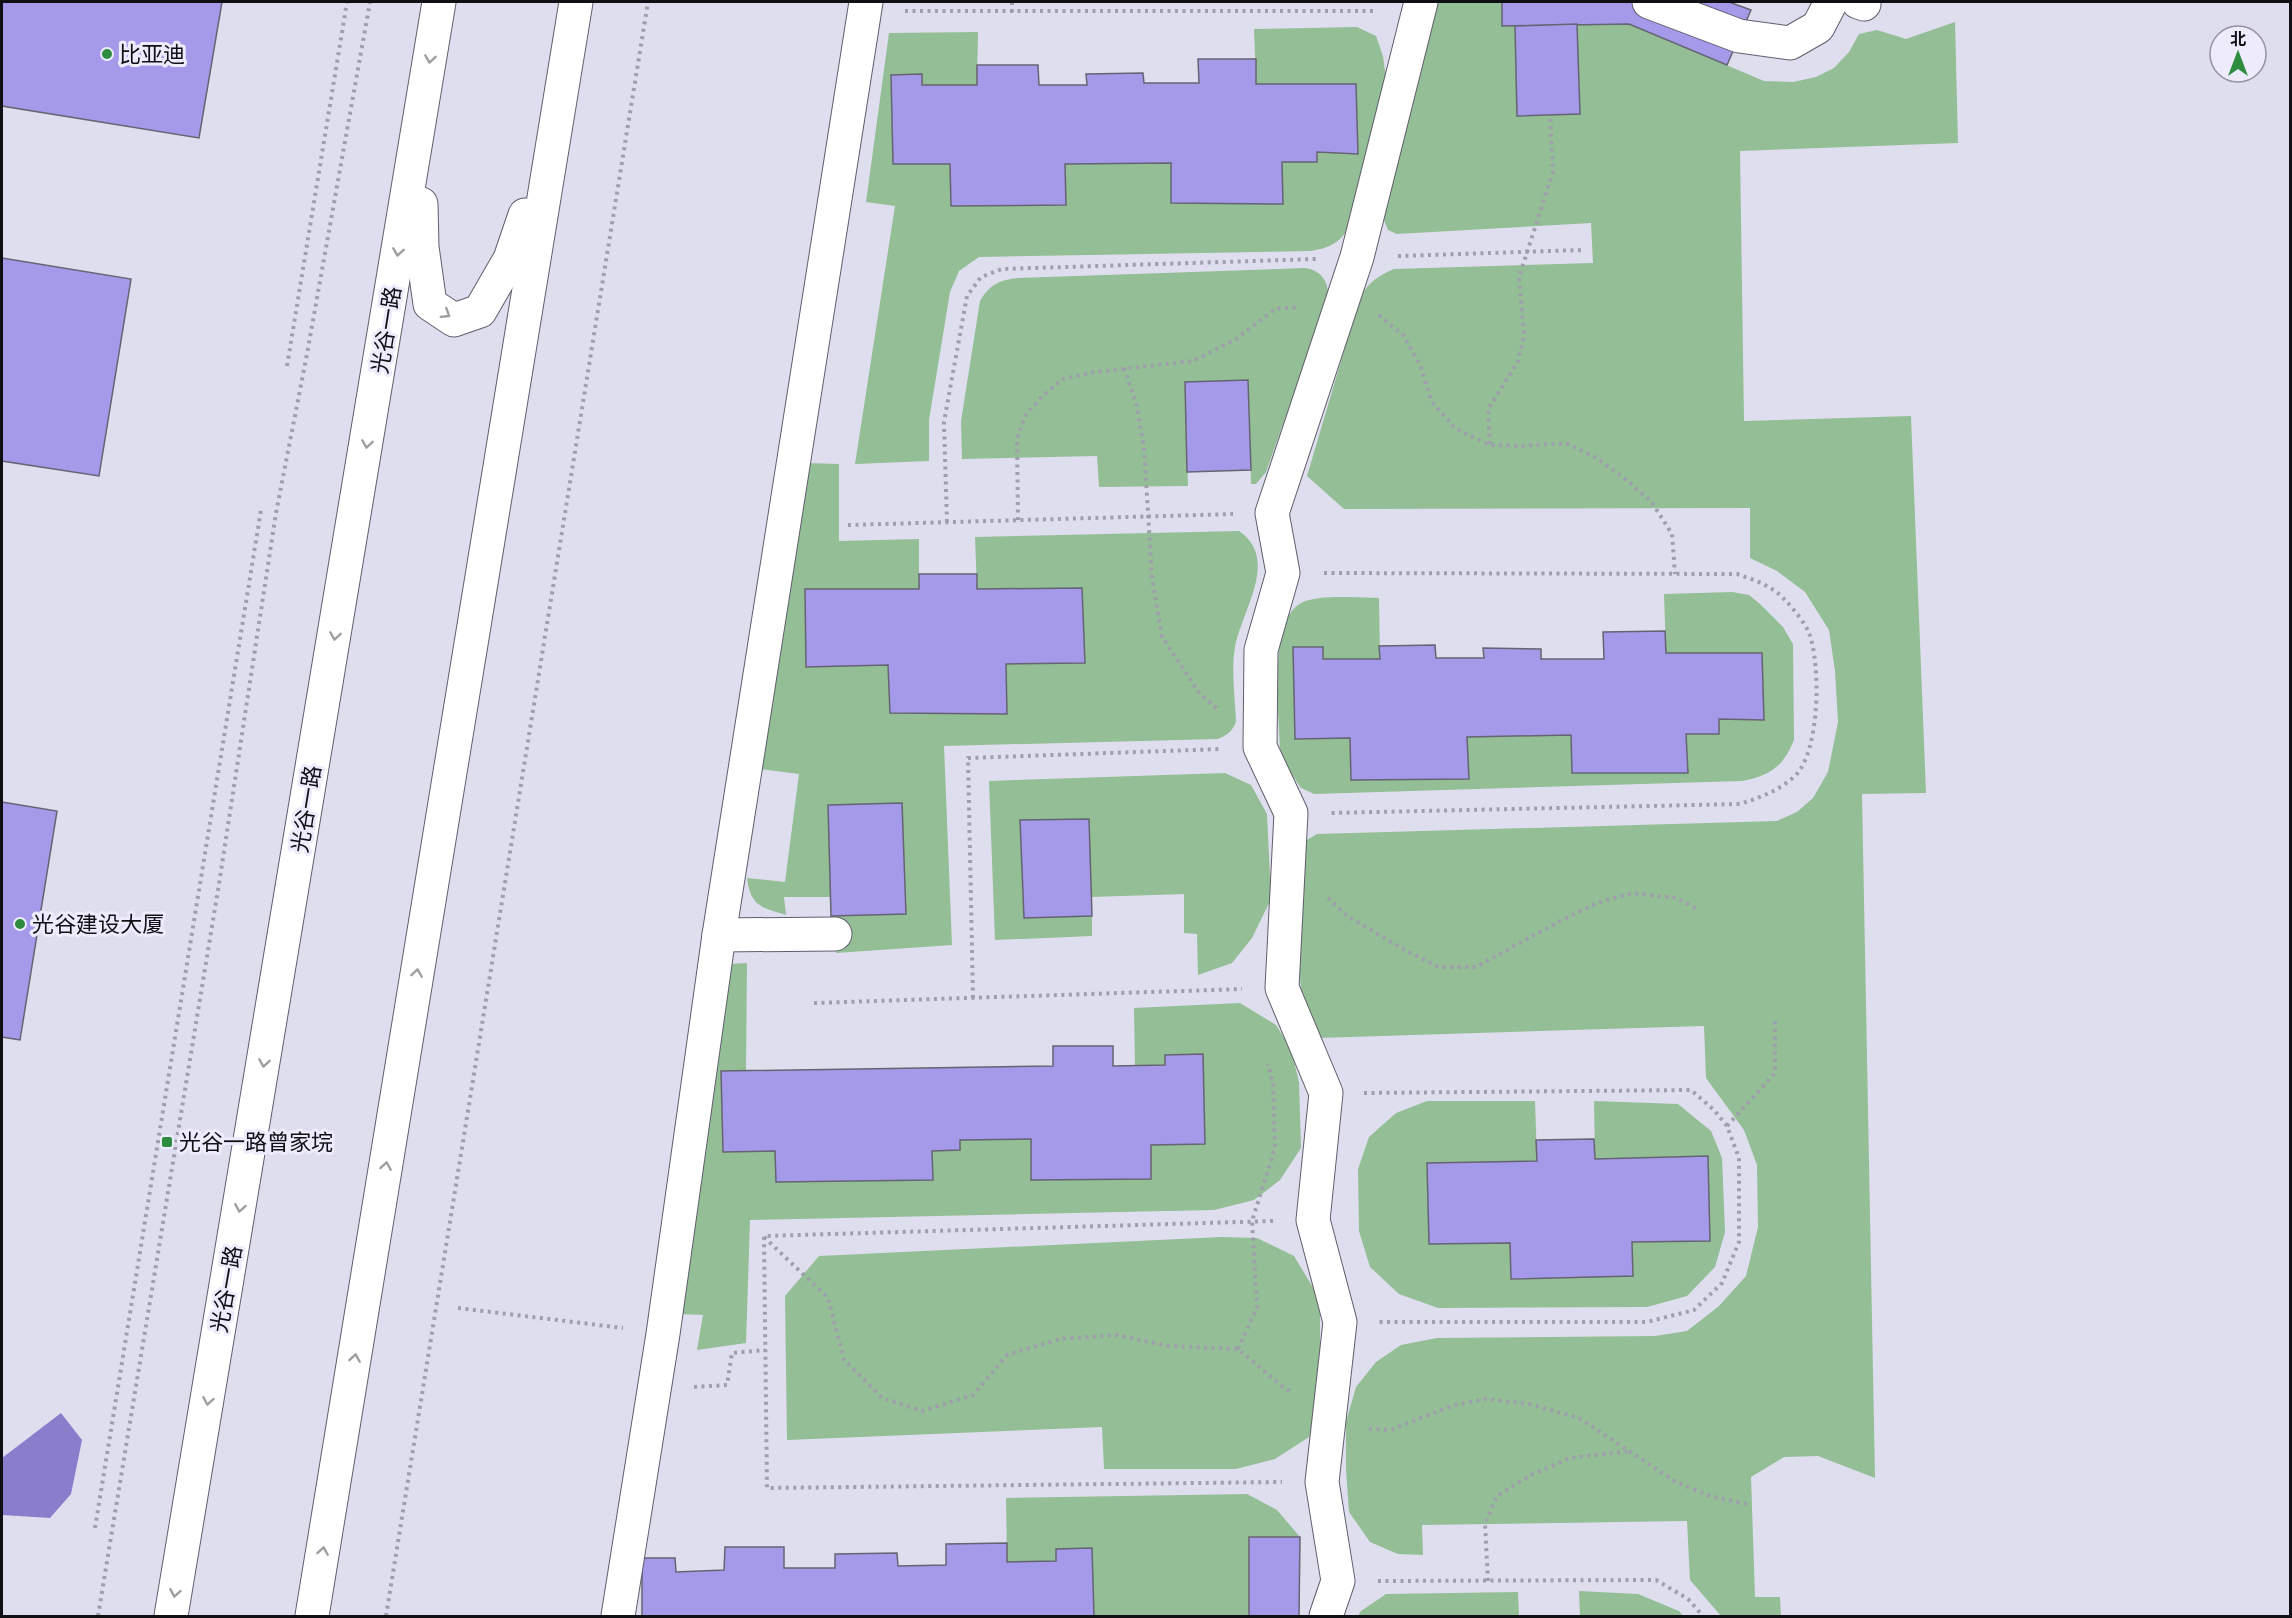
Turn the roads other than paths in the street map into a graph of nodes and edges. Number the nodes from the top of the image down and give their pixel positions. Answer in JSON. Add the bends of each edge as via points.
{"nodes":[{"id":1,"x":439,"y":2,"type":"edge"},
{"id":2,"x":576,"y":2,"type":"edge"},
{"id":3,"x":866,"y":2,"type":"edge"},
{"id":4,"x":1649,"y":2,"type":"edge"},
{"id":5,"x":1830,"y":2,"type":"edge"},
{"id":6,"x":1858,"y":2,"type":"edge"},
{"id":7,"x":1864,"y":2,"type":"edge"},
{"id":8,"x":1419,"y":6,"type":"edge"},
{"id":9,"x":420,"y":118,"type":"junction"},
{"id":10,"x":554,"y":134,"type":"junction"},
{"id":11,"x":835,"y":934,"type":"dead end"},
{"id":12,"x":719,"y":935,"type":"junction"},
{"id":13,"x":171,"y":1617,"type":"edge"},
{"id":14,"x":312,"y":1617,"type":"edge"},
{"id":15,"x":618,"y":1617,"type":"edge"},
{"id":16,"x":1326,"y":1617,"type":"edge"}],
"edges":[{"from":1,"to":9,"type":"street","name":"光谷一路","one_way":true},
{"from":2,"to":10,"type":"street"},
{"from":3,"to":12,"type":"street"},
{"from":4,"to":5,"type":"street","via":[[1739,36],[1790,43],[1818,27]]},
{"from":6,"to":7,"type":"street"},
{"from":8,"to":16,"type":"street","via":[[1357,257],[1272,513],[1283,573],[1261,650],[1260,747],[1290,813],[1282,988],[1326,1093],[1313,1220],[1340,1322],[1322,1482],[1338,1581]]},
{"from":9,"to":10,"type":"street","one_way":true,"via":[[422,247],[430,304],[454,320],[480,311],[510,259]]},
{"from":9,"to":13,"type":"street","name":"光谷一路","one_way":true},
{"from":14,"to":10,"type":"street","one_way":true},
{"from":11,"to":12,"type":"street"},
{"from":12,"to":15,"type":"street","via":[[663,1334]]}]}
